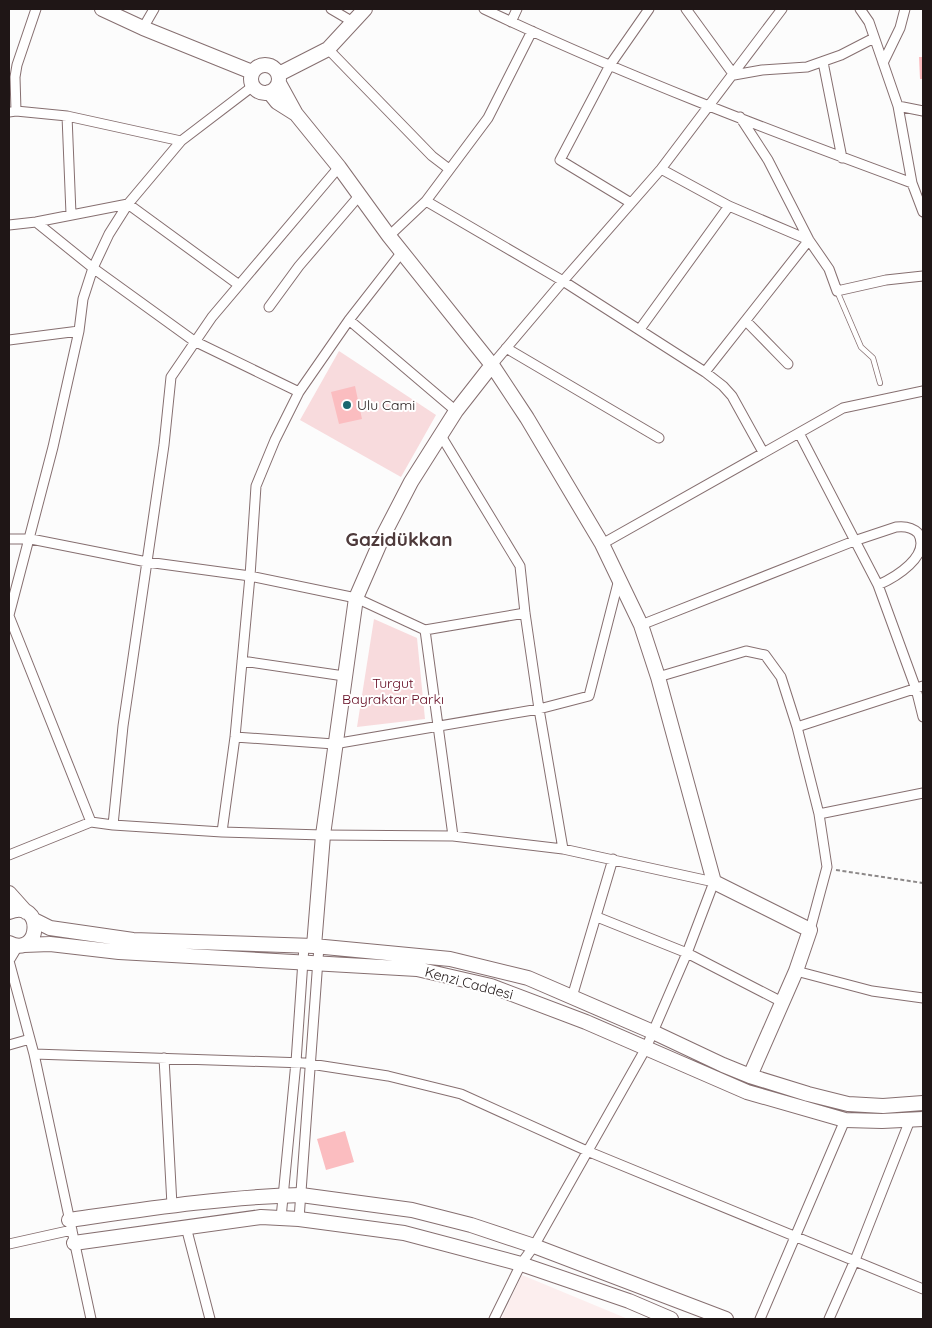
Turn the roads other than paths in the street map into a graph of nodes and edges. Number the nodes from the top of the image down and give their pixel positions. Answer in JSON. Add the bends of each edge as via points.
{"nodes":[{"id":1,"x":36,"y":9,"type":"edge"},
{"id":2,"x":102,"y":9,"type":"edge"},
{"id":3,"x":154,"y":9,"type":"edge"},
{"id":4,"x":331,"y":9,"type":"edge"},
{"id":5,"x":364,"y":9,"type":"edge"},
{"id":6,"x":484,"y":9,"type":"edge"},
{"id":7,"x":517,"y":9,"type":"edge"},
{"id":8,"x":649,"y":9,"type":"edge"},
{"id":9,"x":686,"y":9,"type":"edge"},
{"id":10,"x":782,"y":9,"type":"edge"},
{"id":11,"x":860,"y":9,"type":"edge"},
{"id":12,"x":905,"y":9,"type":"edge"},
{"id":13,"x":352,"y":22,"type":"junction"},
{"id":14,"x":512,"y":22,"type":"junction"},
{"id":15,"x":143,"y":28,"type":"junction"},
{"id":16,"x":532,"y":31,"type":"junction"},
{"id":17,"x":874,"y":38,"type":"junction"},
{"id":18,"x":328,"y":48,"type":"junction"},
{"id":19,"x":823,"y":62,"type":"junction"},
{"id":20,"x":883,"y":63,"type":"junction"},
{"id":21,"x":610,"y":66,"type":"junction"},
{"id":22,"x":12,"y":75,"type":"edge"},
{"id":23,"x":734,"y":75,"type":"junction"},
{"id":24,"x":253,"y":79,"type":"junction"},
{"id":25,"x":276,"y":83,"type":"junction"},
{"id":26,"x":710,"y":106,"type":"junction"},
{"id":27,"x":898,"y":106,"type":"junction"},
{"id":28,"x":12,"y":111,"type":"edge"},
{"id":29,"x":923,"y":111,"type":"edge"},
{"id":30,"x":67,"y":116,"type":"junction"},
{"id":31,"x":740,"y":117,"type":"junction"},
{"id":32,"x":181,"y":141,"type":"junction"},
{"id":33,"x":842,"y":158,"type":"junction"},
{"id":34,"x":339,"y":167,"type":"junction"},
{"id":35,"x":449,"y":169,"type":"junction"},
{"id":36,"x":661,"y":169,"type":"junction"},
{"id":37,"x":912,"y":183,"type":"junction"},
{"id":38,"x":359,"y":196,"type":"junction"},
{"id":39,"x":426,"y":201,"type":"junction"},
{"id":40,"x":630,"y":203,"type":"junction"},
{"id":41,"x":128,"y":204,"type":"junction"},
{"id":42,"x":729,"y":206,"type":"junction"},
{"id":43,"x":923,"y":212,"type":"edge"},
{"id":44,"x":71,"y":214,"type":"junction"},
{"id":45,"x":36,"y":222,"type":"junction"},
{"id":46,"x":9,"y":225,"type":"edge"},
{"id":47,"x":389,"y":236,"type":"junction"},
{"id":48,"x":809,"y":240,"type":"junction"},
{"id":49,"x":402,"y":252,"type":"junction"},
{"id":50,"x":93,"y":268,"type":"junction"},
{"id":51,"x":923,"y":276,"type":"edge"},
{"id":52,"x":563,"y":281,"type":"junction"},
{"id":53,"x":238,"y":285,"type":"junction"},
{"id":54,"x":837,"y":291,"type":"junction"},
{"id":55,"x":269,"y":307,"type":"dead end"},
{"id":56,"x":350,"y":320,"type":"junction"},
{"id":57,"x":746,"y":321,"type":"junction"},
{"id":58,"x":640,"y":329,"type":"junction"},
{"id":59,"x":79,"y":331,"type":"junction"},
{"id":60,"x":9,"y":340,"type":"edge"},
{"id":61,"x":194,"y":341,"type":"junction"},
{"id":62,"x":506,"y":348,"type":"junction"},
{"id":63,"x":788,"y":364,"type":"dead end"},
{"id":64,"x":492,"y":365,"type":"junction"},
{"id":65,"x":705,"y":372,"type":"junction"},
{"id":66,"x":880,"y":383,"type":"dead end"},
{"id":67,"x":299,"y":392,"type":"junction"},
{"id":68,"x":923,"y":392,"type":"edge"},
{"id":69,"x":456,"y":411,"type":"junction"},
{"id":70,"x":799,"y":432,"type":"junction"},
{"id":71,"x":440,"y":434,"type":"junction"},
{"id":72,"x":659,"y":438,"type":"dead end"},
{"id":73,"x":763,"y":452,"type":"junction"},
{"id":74,"x":9,"y":538,"type":"edge"},
{"id":75,"x":29,"y":539,"type":"junction"},
{"id":76,"x":854,"y":541,"type":"junction"},
{"id":77,"x":602,"y":544,"type":"junction"},
{"id":78,"x":147,"y":562,"type":"junction"},
{"id":79,"x":250,"y":576,"type":"junction"},
{"id":80,"x":619,"y":579,"type":"junction"},
{"id":81,"x":878,"y":585,"type":"junction"},
{"id":82,"x":356,"y":598,"type":"junction"},
{"id":83,"x":525,"y":613,"type":"junction"},
{"id":84,"x":9,"y":615,"type":"edge"},
{"id":85,"x":641,"y":625,"type":"junction"},
{"id":86,"x":425,"y":630,"type":"junction"},
{"id":87,"x":242,"y":661,"type":"junction"},
{"id":88,"x":344,"y":676,"type":"junction"},
{"id":89,"x":658,"y":676,"type":"junction"},
{"id":90,"x":920,"y":688,"type":"edge"},
{"id":91,"x":539,"y":709,"type":"junction"},
{"id":92,"x":923,"y":716,"type":"edge"},
{"id":93,"x":437,"y":727,"type":"junction"},
{"id":94,"x":797,"y":728,"type":"junction"},
{"id":95,"x":235,"y":737,"type":"junction"},
{"id":96,"x":334,"y":744,"type":"junction"},
{"id":97,"x":923,"y":793,"type":"edge"},
{"id":98,"x":819,"y":814,"type":"junction"},
{"id":99,"x":91,"y":822,"type":"junction"},
{"id":100,"x":113,"y":825,"type":"junction"},
{"id":101,"x":222,"y":832,"type":"junction"},
{"id":102,"x":323,"y":835,"type":"junction"},
{"id":103,"x":453,"y":836,"type":"junction"},
{"id":104,"x":564,"y":849,"type":"junction"},
{"id":105,"x":9,"y":855,"type":"edge"},
{"id":106,"x":612,"y":859,"type":"junction"},
{"id":107,"x":714,"y":882,"type":"junction"},
{"id":108,"x":9,"y":893,"type":"edge"},
{"id":109,"x":9,"y":912,"type":"edge"},
{"id":110,"x":30,"y":916,"type":"junction"},
{"id":111,"x":597,"y":917,"type":"junction"},
{"id":112,"x":810,"y":930,"type":"junction"},
{"id":113,"x":14,"y":944,"type":"edge"},
{"id":114,"x":313,"y":946,"type":"junction"},
{"id":115,"x":687,"y":953,"type":"junction"},
{"id":116,"x":303,"y":961,"type":"junction"},
{"id":117,"x":319,"y":962,"type":"junction"},
{"id":118,"x":796,"y":971,"type":"junction"},
{"id":119,"x":572,"y":997,"type":"junction"},
{"id":120,"x":923,"y":998,"type":"edge"},
{"id":121,"x":782,"y":1002,"type":"junction"},
{"id":122,"x":653,"y":1032,"type":"junction"},
{"id":123,"x":30,"y":1039,"type":"junction"},
{"id":124,"x":9,"y":1045,"type":"edge"},
{"id":125,"x":646,"y":1048,"type":"junction"},
{"id":126,"x":34,"y":1054,"type":"junction"},
{"id":127,"x":164,"y":1058,"type":"junction"},
{"id":128,"x":296,"y":1062,"type":"junction"},
{"id":129,"x":311,"y":1064,"type":"junction"},
{"id":130,"x":750,"y":1076,"type":"junction"},
{"id":131,"x":923,"y":1103,"type":"edge"},
{"id":132,"x":917,"y":1119,"type":"edge"},
{"id":133,"x":845,"y":1120,"type":"junction"},
{"id":134,"x":587,"y":1151,"type":"junction"},
{"id":135,"x":283,"y":1195,"type":"junction"},
{"id":136,"x":301,"y":1195,"type":"junction"},
{"id":137,"x":172,"y":1205,"type":"junction"},
{"id":138,"x":281,"y":1218,"type":"junction"},
{"id":139,"x":299,"y":1219,"type":"junction"},
{"id":140,"x":186,"y":1228,"type":"junction"},
{"id":141,"x":72,"y":1231,"type":"junction"},
{"id":142,"x":794,"y":1235,"type":"junction"},
{"id":143,"x":9,"y":1244,"type":"edge"},
{"id":144,"x":534,"y":1246,"type":"junction"},
{"id":145,"x":856,"y":1260,"type":"junction"},
{"id":146,"x":521,"y":1264,"type":"junction"},
{"id":147,"x":923,"y":1289,"type":"edge"},
{"id":148,"x":91,"y":1319,"type":"edge"},
{"id":149,"x":210,"y":1319,"type":"edge"},
{"id":150,"x":494,"y":1319,"type":"edge"},
{"id":151,"x":671,"y":1319,"type":"edge"},
{"id":152,"x":726,"y":1319,"type":"edge"},
{"id":153,"x":760,"y":1319,"type":"edge"},
{"id":154,"x":829,"y":1319,"type":"edge"}],
"edges":[{"from":1,"to":22,"type":"street"},
{"from":2,"to":15,"type":"street"},
{"from":3,"to":15,"type":"street"},
{"from":4,"to":13,"type":"street"},
{"from":5,"to":13,"type":"street"},
{"from":6,"to":14,"type":"street"},
{"from":7,"to":14,"type":"street"},
{"from":8,"to":21,"type":"street"},
{"from":9,"to":23,"type":"street"},
{"from":10,"to":23,"type":"street"},
{"from":11,"to":17,"type":"street"},
{"from":12,"to":20,"type":"street","via":[[900,28]]},
{"from":13,"to":18,"type":"street"},
{"from":14,"to":16,"type":"street"},
{"from":15,"to":24,"type":"street"},
{"from":16,"to":21,"type":"street"},
{"from":16,"to":35,"type":"street","via":[[488,118]]},
{"from":17,"to":19,"type":"street"},
{"from":17,"to":20,"type":"street"},
{"from":18,"to":25,"type":"street"},
{"from":18,"to":35,"type":"street","via":[[432,156]]},
{"from":19,"to":23,"type":"street","via":[[807,68]]},
{"from":19,"to":33,"type":"street"},
{"from":20,"to":27,"type":"street"},
{"from":21,"to":26,"type":"street"},
{"from":21,"to":40,"type":"street","via":[[560,160]]},
{"from":22,"to":28,"type":"street"},
{"from":23,"to":26,"type":"street"},
{"from":24,"to":25,"type":"street","via":[[260,92]]},
{"from":24,"to":25,"type":"street","via":[[259,66],[268,64],[273,66]]},
{"from":24,"to":32,"type":"street"},
{"from":25,"to":34,"type":"street","via":[[277,102],[296,114]]},
{"from":26,"to":31,"type":"street"},
{"from":26,"to":36,"type":"street"},
{"from":27,"to":29,"type":"street"},
{"from":27,"to":37,"type":"street"},
{"from":28,"to":30,"type":"street"},
{"from":30,"to":32,"type":"street"},
{"from":30,"to":44,"type":"street"},
{"from":31,"to":33,"type":"street"},
{"from":31,"to":48,"type":"street","via":[[768,160]]},
{"from":32,"to":41,"type":"street"},
{"from":33,"to":37,"type":"street"},
{"from":34,"to":38,"type":"street"},
{"from":34,"to":53,"type":"street"},
{"from":35,"to":39,"type":"street"},
{"from":36,"to":40,"type":"street"},
{"from":36,"to":42,"type":"street"},
{"from":37,"to":43,"type":"street"},
{"from":38,"to":47,"type":"street"},
{"from":38,"to":55,"type":"street","via":[[299,266]]},
{"from":39,"to":47,"type":"street"},
{"from":39,"to":52,"type":"street"},
{"from":40,"to":52,"type":"street"},
{"from":41,"to":44,"type":"street"},
{"from":41,"to":50,"type":"street"},
{"from":41,"to":53,"type":"street"},
{"from":42,"to":48,"type":"street"},
{"from":42,"to":58,"type":"street"},
{"from":44,"to":45,"type":"street"},
{"from":45,"to":46,"type":"street"},
{"from":45,"to":50,"type":"street"},
{"from":47,"to":49,"type":"street"},
{"from":48,"to":54,"type":"street","via":[[830,269]]},
{"from":48,"to":57,"type":"street"},
{"from":49,"to":56,"type":"street"},
{"from":49,"to":64,"type":"street"},
{"from":50,"to":59,"type":"street","via":[[82,299]]},
{"from":50,"to":61,"type":"street"},
{"from":51,"to":54,"type":"street"},
{"from":52,"to":58,"type":"street"},
{"from":52,"to":62,"type":"street"},
{"from":53,"to":61,"type":"street"},
{"from":54,"to":66,"type":"lane","via":[[861,347],[873,358]]},
{"from":56,"to":67,"type":"street"},
{"from":56,"to":69,"type":"street"},
{"from":57,"to":63,"type":"street"},
{"from":57,"to":65,"type":"street"},
{"from":58,"to":65,"type":"street"},
{"from":59,"to":60,"type":"street"},
{"from":59,"to":75,"type":"street"},
{"from":61,"to":67,"type":"street"},
{"from":61,"to":78,"type":"street","via":[[171,377]]},
{"from":62,"to":64,"type":"street"},
{"from":62,"to":72,"type":"street"},
{"from":64,"to":69,"type":"street"},
{"from":64,"to":77,"type":"street"},
{"from":65,"to":73,"type":"street","via":[[732,396]]},
{"from":67,"to":79,"type":"street","via":[[256,486]]},
{"from":68,"to":70,"type":"street","via":[[843,408]]},
{"from":69,"to":71,"type":"street"},
{"from":70,"to":73,"type":"street"},
{"from":70,"to":76,"type":"street"},
{"from":71,"to":82,"type":"street","via":[[391,521]]},
{"from":71,"to":83,"type":"street","via":[[520,566]]},
{"from":73,"to":77,"type":"street"},
{"from":74,"to":75,"type":"street"},
{"from":75,"to":78,"type":"street"},
{"from":75,"to":84,"type":"street"},
{"from":76,"to":81,"type":"street"},
{"from":76,"to":81,"type":"street","via":[[902,526],[919,535],[922,543],[918,556],[903,572]]},
{"from":76,"to":85,"type":"street"},
{"from":77,"to":80,"type":"street"},
{"from":78,"to":79,"type":"street"},
{"from":78,"to":100,"type":"street","via":[[123,726]]},
{"from":79,"to":82,"type":"street"},
{"from":79,"to":87,"type":"street"},
{"from":80,"to":85,"type":"street"},
{"from":80,"to":91,"type":"street","via":[[589,696]]},
{"from":81,"to":90,"type":"street"},
{"from":82,"to":86,"type":"street"},
{"from":82,"to":88,"type":"street"},
{"from":83,"to":86,"type":"street"},
{"from":83,"to":91,"type":"street"},
{"from":84,"to":99,"type":"street"},
{"from":85,"to":89,"type":"street"},
{"from":86,"to":93,"type":"street"},
{"from":87,"to":88,"type":"street"},
{"from":87,"to":95,"type":"street"},
{"from":88,"to":96,"type":"street"},
{"from":89,"to":94,"type":"street","via":[[746,651],[765,655],[781,677]]},
{"from":89,"to":107,"type":"street"},
{"from":90,"to":92,"type":"street"},
{"from":90,"to":94,"type":"street"},
{"from":91,"to":93,"type":"street"},
{"from":91,"to":104,"type":"street"},
{"from":93,"to":96,"type":"street"},
{"from":93,"to":103,"type":"street"},
{"from":94,"to":98,"type":"street"},
{"from":95,"to":96,"type":"street"},
{"from":95,"to":101,"type":"street"},
{"from":96,"to":102,"type":"street"},
{"from":97,"to":98,"type":"street"},
{"from":98,"to":112,"type":"street","via":[[827,867]]},
{"from":99,"to":100,"type":"street"},
{"from":99,"to":105,"type":"street"},
{"from":100,"to":101,"type":"street"},
{"from":101,"to":102,"type":"street"},
{"from":102,"to":103,"type":"street"},
{"from":102,"to":114,"type":"street"},
{"from":103,"to":104,"type":"street"},
{"from":104,"to":106,"type":"street"},
{"from":106,"to":107,"type":"street"},
{"from":106,"to":111,"type":"street"},
{"from":107,"to":112,"type":"street"},
{"from":107,"to":115,"type":"street"},
{"from":108,"to":110,"type":"street"},
{"from":109,"to":110,"type":"street","via":[[15,910]]},
{"from":110,"to":113,"type":"street","via":[[35,932],[33,937]]},
{"from":110,"to":114,"type":"street","name":"Kenzi Caddesi","via":[[50,928],[132,940]]},
{"from":111,"to":115,"type":"street"},
{"from":111,"to":119,"type":"street"},
{"from":112,"to":118,"type":"street"},
{"from":113,"to":116,"type":"street","name":"Kenzi Caddesi"},
{"from":113,"to":123,"type":"street","via":[[9,961]]},
{"from":114,"to":116,"type":"street"},
{"from":114,"to":117,"type":"street"},
{"from":114,"to":119,"type":"street","name":"Kenzi Caddesi","via":[[450,959],[528,978]]},
{"from":115,"to":121,"type":"street"},
{"from":115,"to":122,"type":"street"},
{"from":116,"to":117,"type":"street","name":"Kenzi Caddesi"},
{"from":116,"to":128,"type":"street"},
{"from":117,"to":125,"type":"street","name":"Kenzi Caddesi","via":[[417,969],[491,986]]},
{"from":117,"to":129,"type":"street"},
{"from":118,"to":120,"type":"street","via":[[872,992]]},
{"from":118,"to":121,"type":"street"},
{"from":119,"to":122,"type":"street","name":"Kenzi Caddesi"},
{"from":121,"to":130,"type":"street"},
{"from":122,"to":125,"type":"street"},
{"from":122,"to":130,"type":"street","name":"Kenzi Caddesi"},
{"from":123,"to":124,"type":"street"},
{"from":123,"to":126,"type":"street"},
{"from":125,"to":133,"type":"street","name":"Kenzi Caddesi","via":[[747,1092]]},
{"from":125,"to":134,"type":"street"},
{"from":126,"to":127,"type":"street"},
{"from":126,"to":141,"type":"street"},
{"from":127,"to":128,"type":"street"},
{"from":127,"to":137,"type":"street"},
{"from":128,"to":129,"type":"street"},
{"from":128,"to":135,"type":"street"},
{"from":129,"to":134,"type":"street","via":[[388,1076],[461,1094]]},
{"from":129,"to":136,"type":"street"},
{"from":130,"to":131,"type":"street","name":"Kenzi Caddesi","via":[[848,1104]]},
{"from":132,"to":133,"type":"street","name":"Kenzi Caddesi","via":[[882,1122]]},
{"from":132,"to":145,"type":"street"},
{"from":133,"to":142,"type":"street"},
{"from":134,"to":142,"type":"street"},
{"from":134,"to":144,"type":"street"},
{"from":135,"to":136,"type":"street"},
{"from":135,"to":137,"type":"street"},
{"from":135,"to":138,"type":"street"},
{"from":136,"to":139,"type":"street"},
{"from":136,"to":144,"type":"street","via":[[412,1210]]},
{"from":137,"to":141,"type":"street"},
{"from":138,"to":139,"type":"street"},
{"from":138,"to":140,"type":"street","via":[[261,1217]]},
{"from":139,"to":146,"type":"street","via":[[404,1233]]},
{"from":140,"to":141,"type":"street"},
{"from":140,"to":149,"type":"street"},
{"from":141,"to":143,"type":"street"},
{"from":141,"to":148,"type":"street"},
{"from":142,"to":145,"type":"street"},
{"from":142,"to":153,"type":"street"},
{"from":144,"to":146,"type":"street"},
{"from":144,"to":152,"type":"street"},
{"from":145,"to":147,"type":"street"},
{"from":145,"to":154,"type":"street"},
{"from":146,"to":150,"type":"street"},
{"from":146,"to":151,"type":"street"}]}
